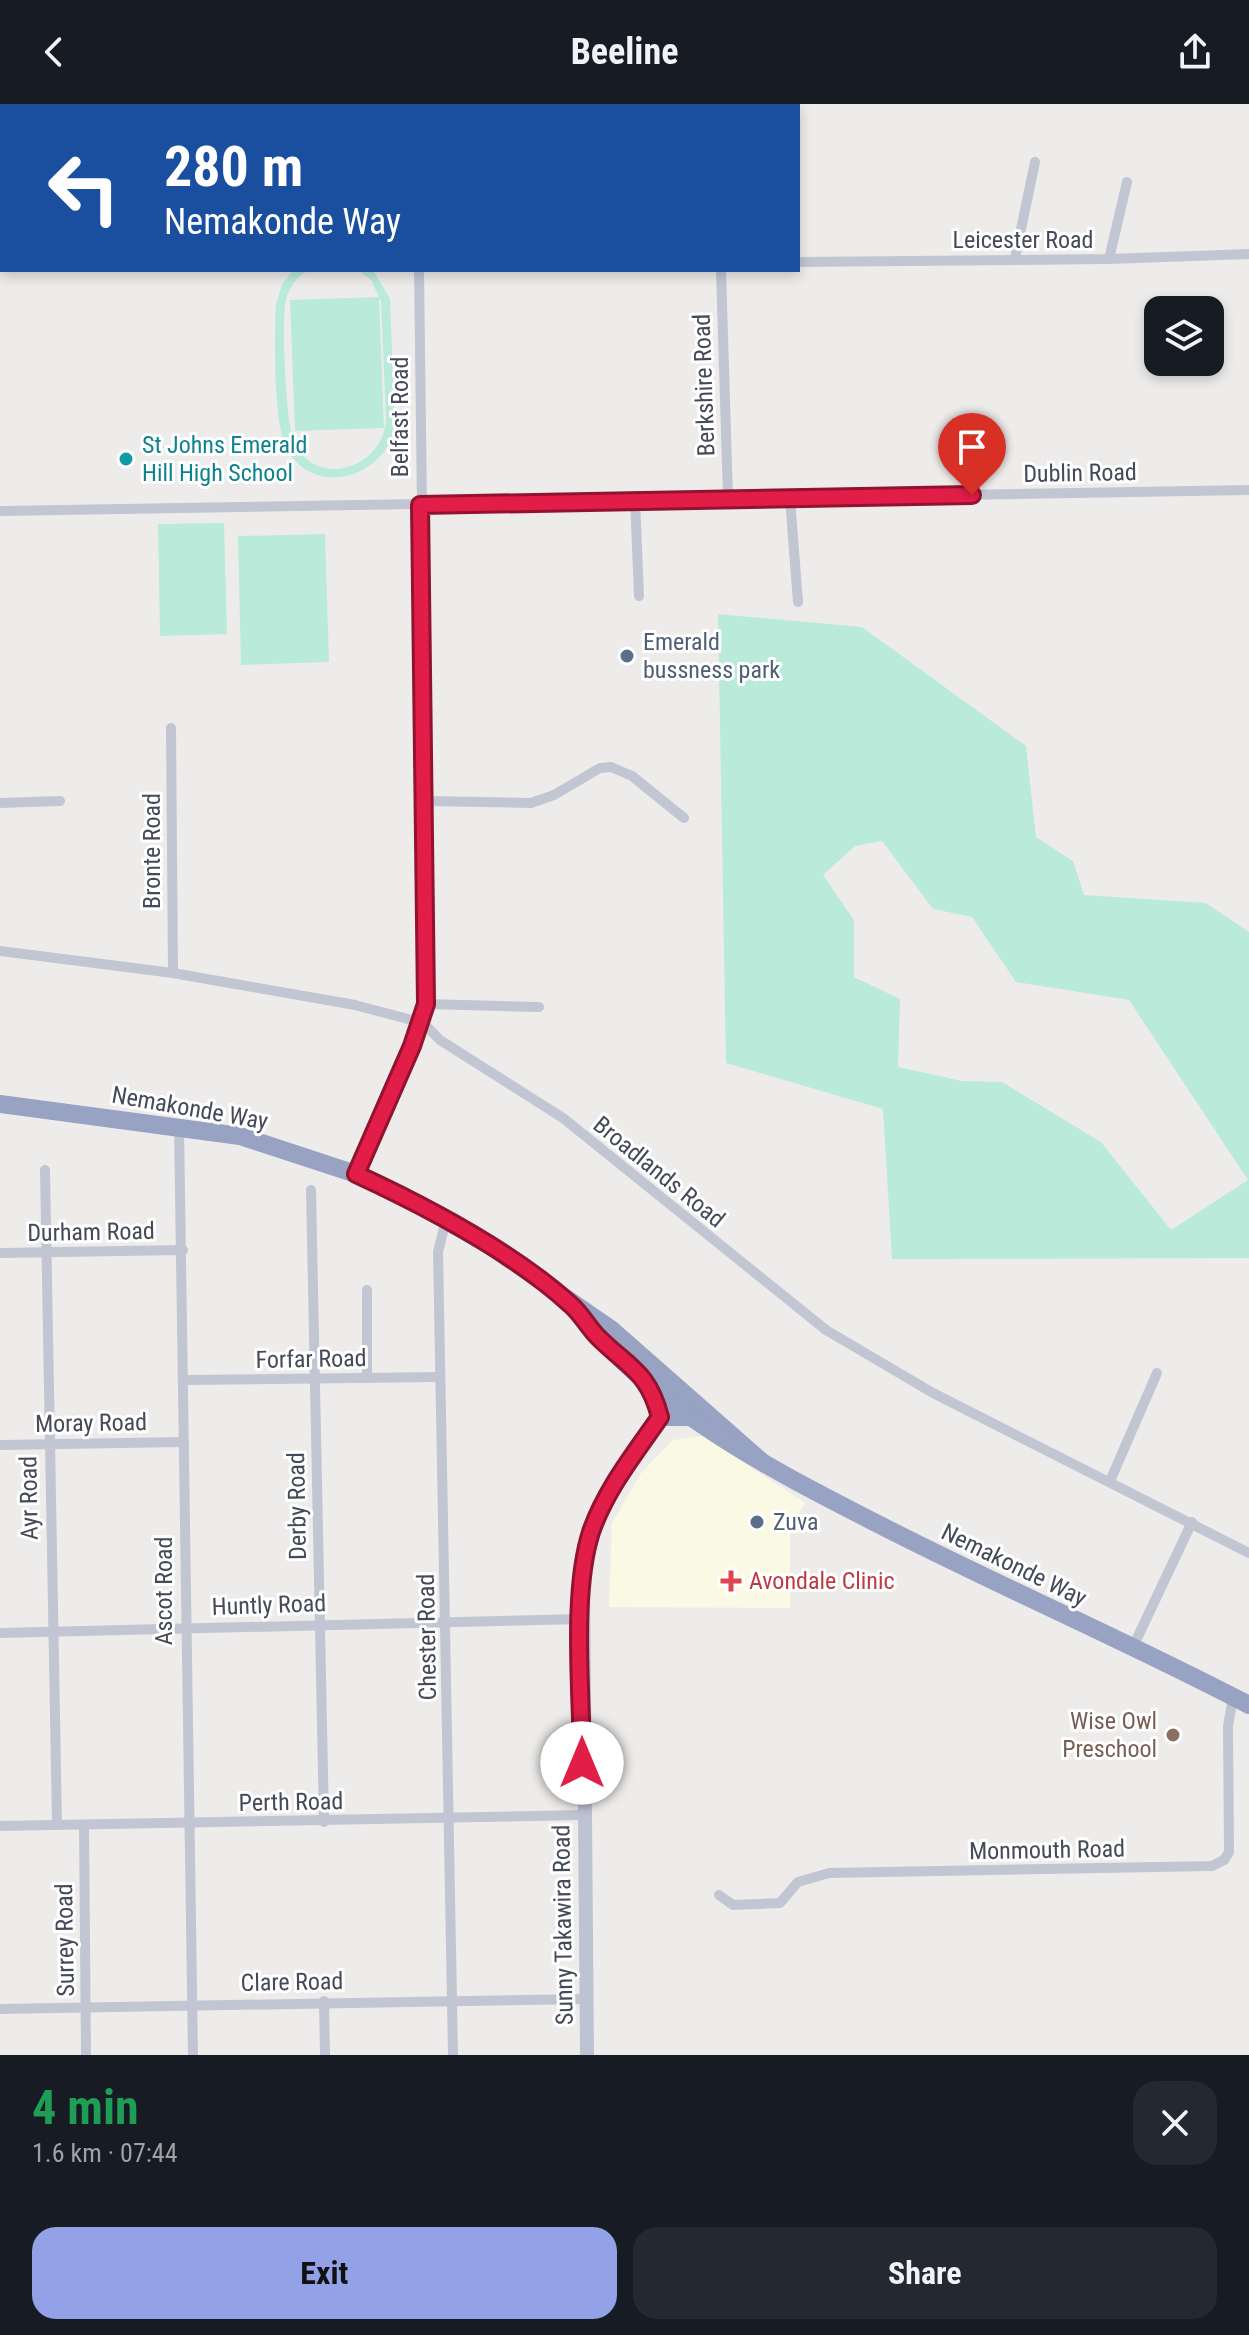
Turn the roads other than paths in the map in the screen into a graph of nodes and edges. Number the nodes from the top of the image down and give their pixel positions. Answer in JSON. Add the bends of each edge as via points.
{"nodes":[{"id":1,"x":1035,"y":162,"type":"dead end"},
{"id":2,"x":1127,"y":182,"type":"dead end"},
{"id":3,"x":1249,"y":254,"type":"edge"},
{"id":4,"x":1015,"y":258,"type":"junction"},
{"id":5,"x":1109,"y":259,"type":"junction"},
{"id":6,"x":800,"y":262,"type":"edge"},
{"id":7,"x":419,"y":272,"type":"edge"},
{"id":8,"x":721,"y":272,"type":"edge"},
{"id":9,"x":1249,"y":490,"type":"edge"},
{"id":10,"x":728,"y":498,"type":"junction"},
{"id":11,"x":635,"y":499,"type":"junction"},
{"id":12,"x":790,"y":499,"type":"junction"},
{"id":13,"x":420,"y":505,"type":"junction"},
{"id":14,"x":0,"y":511,"type":"edge"},
{"id":15,"x":639,"y":596,"type":"dead end"},
{"id":16,"x":798,"y":602,"type":"dead end"},
{"id":17,"x":171,"y":728,"type":"dead end"},
{"id":18,"x":60,"y":801,"type":"dead end"},
{"id":19,"x":424,"y":801,"type":"junction"},
{"id":20,"x":0,"y":803,"type":"edge"},
{"id":21,"x":684,"y":818,"type":"dead end"},
{"id":22,"x":0,"y":951,"type":"edge"},
{"id":23,"x":173,"y":973,"type":"junction"},
{"id":24,"x":426,"y":1004,"type":"junction"},
{"id":25,"x":539,"y":1007,"type":"dead end"},
{"id":26,"x":419,"y":1021,"type":"junction"},
{"id":27,"x":0,"y":1104,"type":"edge"},
{"id":28,"x":179,"y":1126,"type":"junction"},
{"id":29,"x":45,"y":1170,"type":"dead end"},
{"id":30,"x":356,"y":1174,"type":"junction"},
{"id":31,"x":311,"y":1190,"type":"dead end"},
{"id":32,"x":446,"y":1220,"type":"junction"},
{"id":33,"x":183,"y":1250,"type":"junction"},
{"id":34,"x":46,"y":1252,"type":"junction"},
{"id":35,"x":0,"y":1253,"type":"edge"},
{"id":36,"x":367,"y":1290,"type":"dead end"},
{"id":37,"x":571,"y":1304,"type":"junction"},
{"id":38,"x":1157,"y":1373,"type":"dead end"},
{"id":39,"x":439,"y":1377,"type":"junction"},
{"id":40,"x":367,"y":1378,"type":"junction"},
{"id":41,"x":314,"y":1379,"type":"junction"},
{"id":42,"x":184,"y":1380,"type":"junction"},
{"id":43,"x":670,"y":1402,"type":"junction"},
{"id":44,"x":184,"y":1442,"type":"junction"},
{"id":45,"x":48,"y":1444,"type":"junction"},
{"id":46,"x":0,"y":1445,"type":"edge"},
{"id":47,"x":761,"y":1461,"type":"junction"},
{"id":48,"x":1110,"y":1481,"type":"junction"},
{"id":49,"x":1192,"y":1522,"type":"junction"},
{"id":50,"x":1249,"y":1553,"type":"edge"},
{"id":51,"x":582,"y":1619,"type":"junction"},
{"id":52,"x":447,"y":1620,"type":"junction"},
{"id":53,"x":319,"y":1623,"type":"junction"},
{"id":54,"x":184,"y":1629,"type":"junction"},
{"id":55,"x":52,"y":1632,"type":"junction"},
{"id":56,"x":0,"y":1633,"type":"edge"},
{"id":57,"x":1132,"y":1649,"type":"junction"},
{"id":58,"x":1241,"y":1701,"type":"edge"},
{"id":59,"x":583,"y":1815,"type":"junction"},
{"id":60,"x":451,"y":1820,"type":"junction"},
{"id":61,"x":324,"y":1822,"type":"junction"},
{"id":62,"x":188,"y":1823,"type":"junction"},
{"id":63,"x":57,"y":1825,"type":"junction"},
{"id":64,"x":84,"y":1825,"type":"junction"},
{"id":65,"x":0,"y":1826,"type":"edge"},
{"id":66,"x":719,"y":1895,"type":"dead end"},
{"id":67,"x":452,"y":1999,"type":"junction"},
{"id":68,"x":585,"y":1999,"type":"junction"},
{"id":69,"x":324,"y":2001,"type":"junction"},
{"id":70,"x":192,"y":2005,"type":"junction"},
{"id":71,"x":85,"y":2008,"type":"junction"},
{"id":72,"x":0,"y":2009,"type":"edge"},
{"id":73,"x":86,"y":2055,"type":"edge"},
{"id":74,"x":193,"y":2055,"type":"edge"},
{"id":75,"x":325,"y":2055,"type":"edge"},
{"id":76,"x":453,"y":2055,"type":"edge"},
{"id":77,"x":587,"y":2055,"type":"edge"}],
"edges":[{"from":1,"to":4,"type":"street"},
{"from":2,"to":5,"type":"street"},
{"from":3,"to":5,"type":"street","name":"Leicester Road"},
{"from":4,"to":5,"type":"street","name":"Leicester Road"},
{"from":4,"to":6,"type":"street","name":"Leicester Road"},
{"from":7,"to":13,"type":"street","name":"Belfast Road"},
{"from":8,"to":10,"type":"street","name":"Berkshire Road"},
{"from":9,"to":12,"type":"street","name":"Dublin Road"},
{"from":10,"to":11,"type":"street","name":"Dublin Road"},
{"from":10,"to":12,"type":"street","name":"Dublin Road"},
{"from":11,"to":13,"type":"street","name":"Dublin Road"},
{"from":11,"to":15,"type":"street"},
{"from":12,"to":16,"type":"street"},
{"from":13,"to":14,"type":"street","name":"Dublin Road"},
{"from":13,"to":19,"type":"street","name":"Belfast Road"},
{"from":17,"to":23,"type":"street","name":"Bronte Road"},
{"from":18,"to":20,"type":"street"},
{"from":19,"to":21,"type":"street","via":[[531,803],[611,767],[632,776]]},
{"from":19,"to":24,"type":"street","name":"Belfast Road"},
{"from":22,"to":23,"type":"street","name":"Broadlands Road"},
{"from":23,"to":26,"type":"street","name":"Broadlands Road"},
{"from":24,"to":25,"type":"street"},
{"from":24,"to":26,"type":"street","name":"Belfast Road"},
{"from":26,"to":30,"type":"street","name":"Belfast Road"},
{"from":26,"to":48,"type":"street","name":"Broadlands Road","via":[[440,1040],[563,1118],[826,1330],[933,1393]]},
{"from":27,"to":28,"type":"highway","name":"Nemakonde Way"},
{"from":28,"to":30,"type":"highway","name":"Nemakonde Way","via":[[254,1140]]},
{"from":28,"to":33,"type":"street","name":"Ascot Road"},
{"from":29,"to":34,"type":"street","name":"Ayr Road"},
{"from":30,"to":32,"type":"highway","name":"Nemakonde Way"},
{"from":31,"to":41,"type":"street","name":"Derby Road"},
{"from":32,"to":37,"type":"highway","name":"Nemakonde Way"},
{"from":32,"to":39,"type":"street","name":"Chester Road","via":[[438,1252]]},
{"from":33,"to":34,"type":"street","name":"Durham Road"},
{"from":33,"to":42,"type":"street","name":"Ascot Road"},
{"from":34,"to":35,"type":"street","name":"Durham Road"},
{"from":34,"to":45,"type":"street","name":"Ayr Road"},
{"from":36,"to":40,"type":"street"},
{"from":37,"to":43,"type":"highway","name":"Nemakonde Way"},
{"from":37,"to":43,"type":"highway","name":"Nemakonde Way","via":[[612,1330]]},
{"from":38,"to":48,"type":"street"},
{"from":39,"to":40,"type":"street","name":"Forfar Road"},
{"from":39,"to":52,"type":"street","name":"Chester Road"},
{"from":40,"to":41,"type":"street","name":"Forfar Road"},
{"from":41,"to":42,"type":"street","name":"Forfar Road"},
{"from":41,"to":53,"type":"street","name":"Derby Road"},
{"from":42,"to":44,"type":"street","name":"Ascot Road"},
{"from":43,"to":47,"type":"highway","name":"Nemakonde Way"},
{"from":43,"to":47,"type":"highway","name":"Nemakonde Way"},
{"from":43,"to":51,"type":"main road","name":"Sunny Takawira Road","via":[[619,1475],[591,1533]]},
{"from":44,"to":45,"type":"street","name":"Moray Road"},
{"from":44,"to":54,"type":"street","name":"Ascot Road"},
{"from":45,"to":46,"type":"street","name":"Moray Road"},
{"from":45,"to":55,"type":"street","name":"Ayr Road"},
{"from":47,"to":57,"type":"highway","name":"Nemakonde Way"},
{"from":48,"to":49,"type":"street","name":"Broadlands Road"},
{"from":49,"to":50,"type":"street","name":"Broadlands Road"},
{"from":49,"to":57,"type":"street"},
{"from":51,"to":52,"type":"street","name":"Huntly Road"},
{"from":51,"to":59,"type":"main road","name":"Sunny Takawira Road"},
{"from":52,"to":53,"type":"street","name":"Huntly Road"},
{"from":52,"to":60,"type":"street","name":"Chester Road"},
{"from":53,"to":54,"type":"street","name":"Huntly Road"},
{"from":53,"to":61,"type":"street","name":"Derby Road"},
{"from":54,"to":55,"type":"street","name":"Huntly Road"},
{"from":54,"to":62,"type":"street","name":"Ascot Road"},
{"from":55,"to":56,"type":"street","name":"Huntly Road"},
{"from":55,"to":63,"type":"street","name":"Ayr Road"},
{"from":57,"to":58,"type":"highway","name":"Nemakonde Way"},
{"from":58,"to":66,"type":"street","name":"Monmouth Road","via":[[1228,1726],[1229,1852],[1219,1864],[829,1873],[798,1882],[780,1903],[733,1905]]},
{"from":59,"to":60,"type":"street","name":"Perth Road"},
{"from":59,"to":68,"type":"main road","name":"Sunny Takawira Road"},
{"from":60,"to":61,"type":"street","name":"Perth Road"},
{"from":60,"to":67,"type":"street","name":"Chester Road"},
{"from":61,"to":62,"type":"street","name":"Perth Road"},
{"from":62,"to":64,"type":"street","name":"Perth Road"},
{"from":62,"to":70,"type":"street","name":"Ascot Road"},
{"from":63,"to":64,"type":"street","name":"Perth Road"},
{"from":63,"to":65,"type":"street","name":"Perth Road"},
{"from":64,"to":71,"type":"street","name":"Surrey Road"},
{"from":67,"to":68,"type":"street","name":"Clare Road"},
{"from":67,"to":69,"type":"street","name":"Clare Road"},
{"from":67,"to":76,"type":"street","name":"Chester Road"},
{"from":68,"to":77,"type":"main road","name":"Sunny Takawira Road"},
{"from":69,"to":70,"type":"street","name":"Clare Road"},
{"from":69,"to":75,"type":"street"},
{"from":70,"to":71,"type":"street","name":"Clare Road"},
{"from":70,"to":74,"type":"street","name":"Ascot Road"},
{"from":71,"to":72,"type":"street","name":"Clare Road"},
{"from":71,"to":73,"type":"street","name":"Surrey Road"}]}
